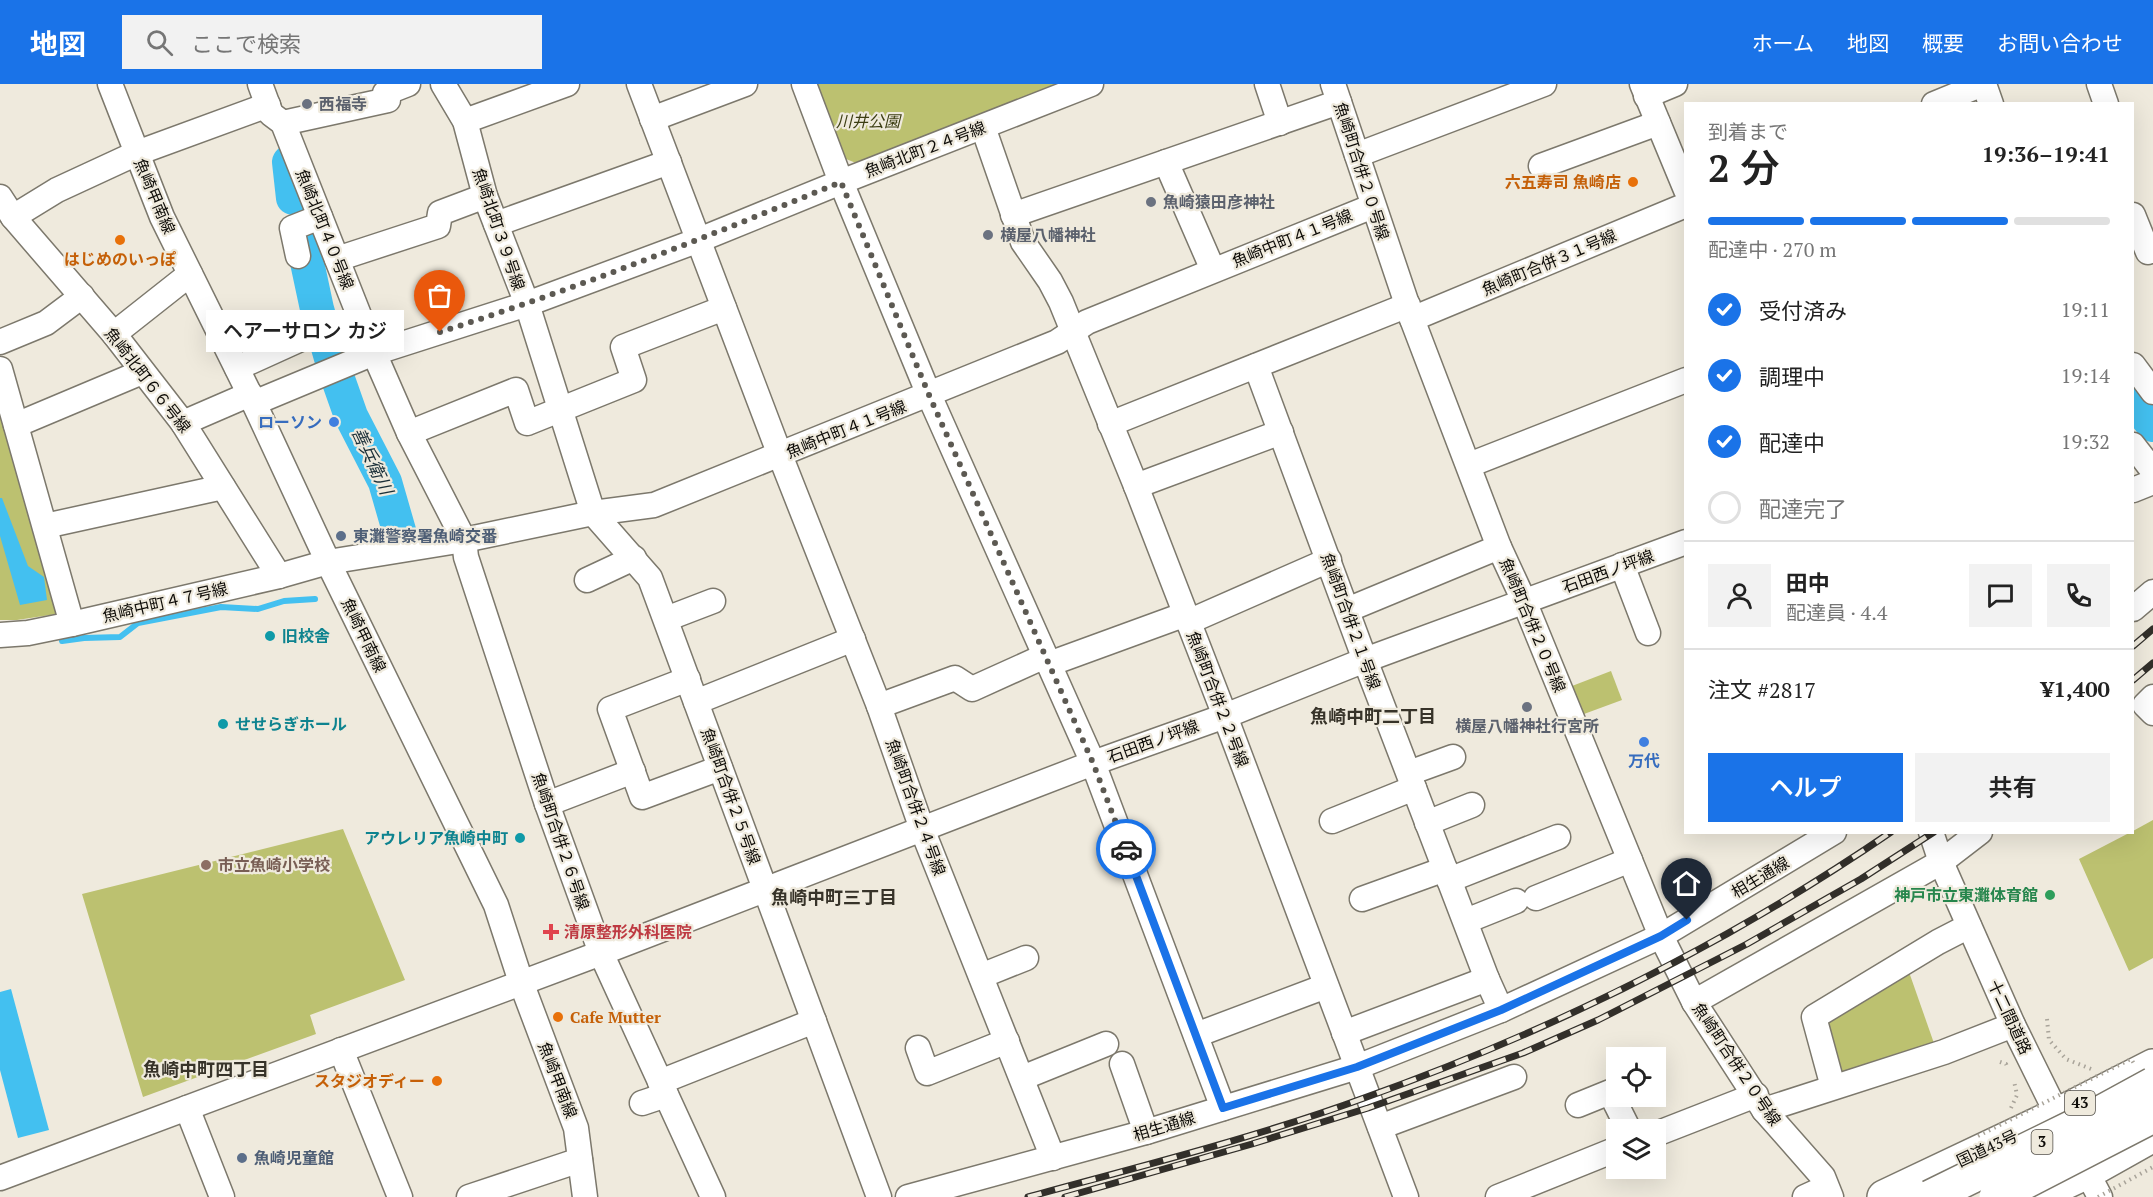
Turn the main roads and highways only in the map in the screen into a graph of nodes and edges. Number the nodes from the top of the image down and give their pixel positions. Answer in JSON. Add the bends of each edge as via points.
{"nodes":[{"id":1,"x":2139,"y":1059,"type":"edge"},
{"id":2,"x":2153,"y":1084,"type":"edge"},
{"id":3,"x":2153,"y":1116,"type":"edge"},
{"id":4,"x":2153,"y":1135,"type":"edge"},
{"id":5,"x":2095,"y":1189,"type":"edge"},
{"id":6,"x":1884,"y":1197,"type":"edge"},
{"id":7,"x":1930,"y":1197,"type":"edge"},
{"id":8,"x":1996,"y":1197,"type":"edge"},
{"id":9,"x":2034,"y":1197,"type":"edge"}],
"edges":[{"from":1,"to":6,"type":"highway","name":"国道43号","number":"43","via":[[2057,1115]]},
{"from":2,"to":7,"type":"highway","number":"3","bridge":true},
{"from":3,"to":8,"type":"highway","number":"3","bridge":true},
{"from":4,"to":5,"type":"highway"},
{"from":5,"to":9,"type":"highway"}]}
